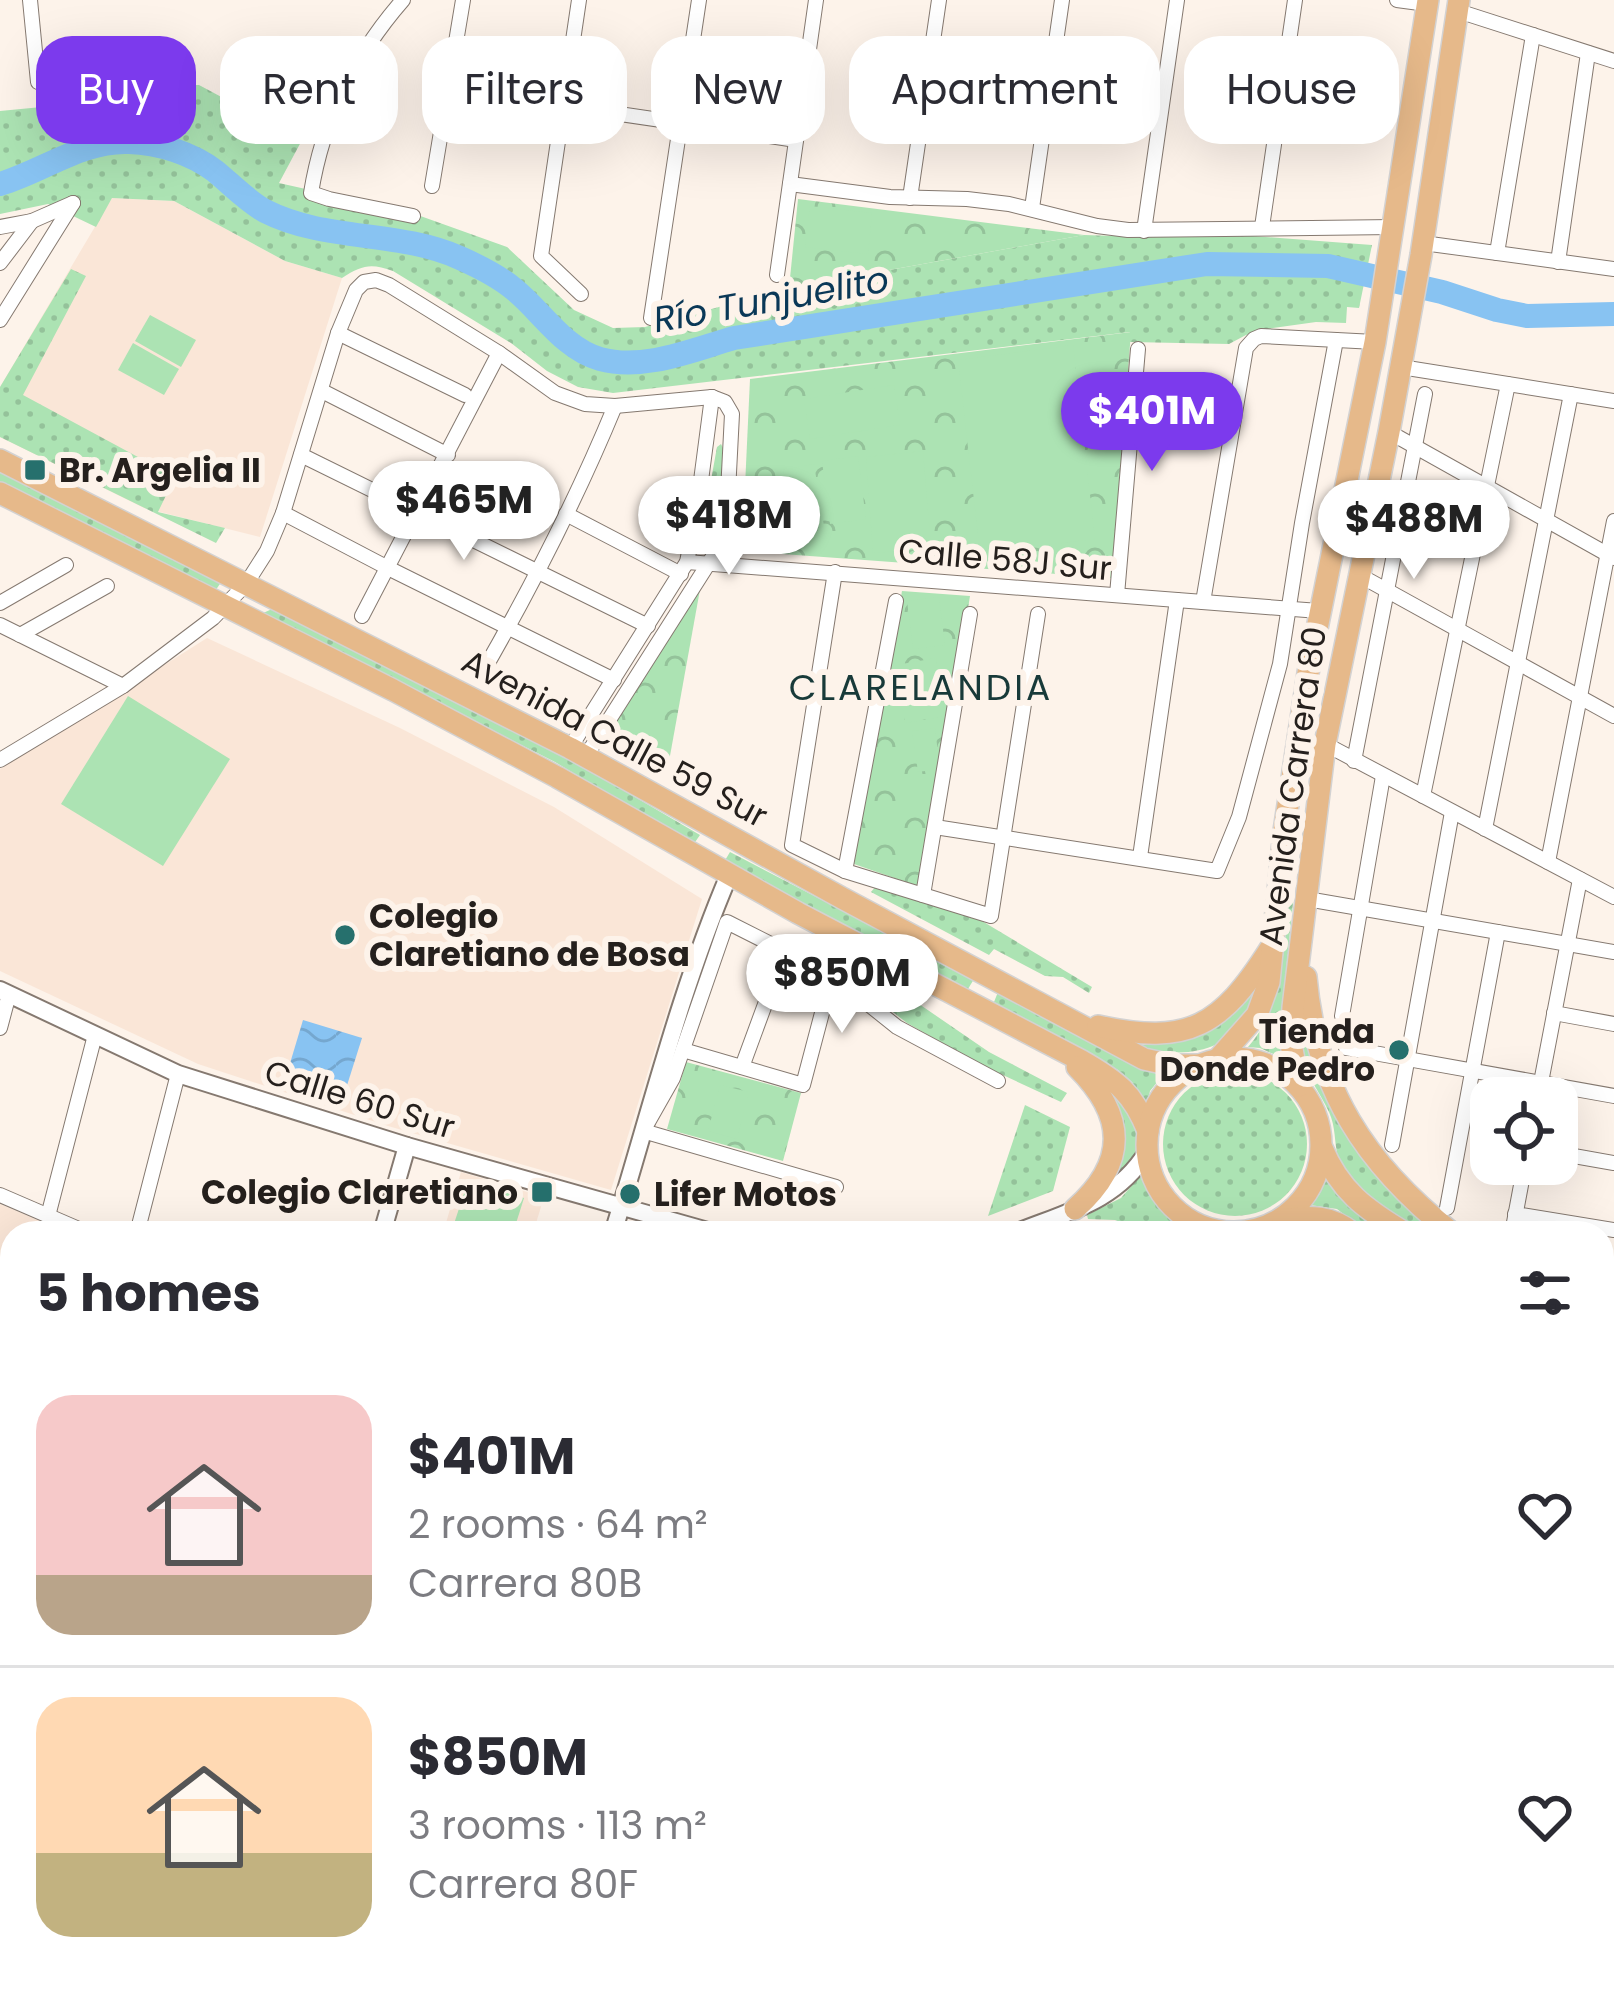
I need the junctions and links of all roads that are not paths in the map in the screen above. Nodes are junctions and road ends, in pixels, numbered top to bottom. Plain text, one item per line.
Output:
1 (30, 0) edge
2 (403, 0) edge
3 (463, 0) edge
4 (578, 0) edge
5 (699, 0) edge
6 (816, 0) edge
7 (939, 0) edge
8 (1062, 0) edge
9 (1177, 0) edge
10 (1294, 0) edge
11 (1397, 0) edge
12 (1427, 2) edge
13 (1459, 5) edge
14 (1533, 35) junction
15 (458, 36) edge
16 (573, 36) edge
17 (693, 36) edge
18 (811, 36) edge
19 (1588, 53) junction
20 (1614, 61) edge
21 (36, 62) edge
22 (440, 144) edge
23 (557, 144) edge
24 (677, 144) edge
25 (795, 144) edge
26 (790, 184) junction
27 (432, 186) dead end
28 (910, 198) junction
29 (1032, 208) junction
30 (413, 216) dead end
31 (32, 221) junction
32 (0, 227) edge
33 (1262, 227) junction
34 (1394, 227) junction
35 (1144, 231) junction
36 (1422, 249) junction
37 (1497, 254) junction
38 (1558, 262) junction
39 (0, 263) edge
40 (1614, 269) edge
41 (777, 275) dead end
42 (581, 294) dead end
43 (1, 315) edge
44 (651, 319) dead end
45 (338, 333) junction
46 (1336, 340) junction
47 (1375, 342) junction
48 (1138, 349) dead end
49 (500, 353) junction
50 (1401, 368) junction
51 (1508, 384) junction
52 (322, 391) junction
53 (465, 394) dead end
54 (1425, 394) dead end
55 (1571, 394) junction
56 (712, 397) junction
57 (1614, 400) edge
58 (615, 406) junction
59 (1389, 432) junction
60 (1415, 447) junction
61 (302, 454) junction
62 (448, 455) junction
63 (0, 460) edge
64 (1487, 487) junction
65 (0, 493) edge
66 (417, 512) junction
67 (284, 513) junction
68 (566, 514) junction
69 (1546, 520) junction
70 (1614, 521) edge
71 (1611, 556) edge
72 (709, 564) junction
73 (66, 566) dead end
74 (388, 568) junction
75 (684, 568) junction
76 (537, 572) junction
77 (835, 572) junction
78 (1359, 575) junction
79 (246, 584) junction
80 (107, 586) dead end
81 (1387, 591) junction
82 (1117, 595) junction
83 (1177, 600) junction
84 (896, 601) dead end
85 (1203, 602) junction
86 (0, 603) edge
87 (226, 607) junction
88 (1290, 609) junction
89 (1319, 611) junction
90 (970, 614) dead end
91 (1038, 614) dead end
92 (362, 616) dead end
93 (0, 626) edge
94 (648, 626) junction
95 (508, 628) junction
96 (1458, 630) junction
97 (20, 635) junction
98 (1518, 663) junction
99 (481, 675) dead end
100 (614, 680) junction
101 (123, 686) junction
102 (1580, 697) junction
103 (1614, 716) edge
104 (1325, 745) junction
105 (578, 752) junction
106 (0, 760) edge
107 (1354, 760) junction
108 (1384, 776) junction
109 (1423, 796) junction
110 (1452, 812) junction
111 (935, 826) junction
112 (1485, 829) junction
113 (1003, 837) junction
114 (1140, 857) junction
115 (1548, 862) junction
116 (845, 871) junction
117 (730, 875) junction
118 (1580, 879) junction
119 (922, 895) junction
120 (1614, 895) edge
121 (1307, 899) junction
122 (1361, 908) junction
123 (1432, 920) junction
124 (1305, 922) junction
125 (1498, 932) junction
126 (1273, 943) junction
127 (1567, 944) junction
128 (784, 950) junction
129 (1614, 952) edge
130 (832, 975) junction
131 (4, 992) edge
132 (1554, 1013) junction
133 (679, 1016) junction
134 (1342, 1016) dead end
135 (1069, 1019) junction
136 (1614, 1024) edge
137 (0, 1028) edge
138 (95, 1035) junction
139 (684, 1047) junction
140 (1346, 1048) dead end
141 (1060, 1050) junction
142 (1407, 1059) junction
143 (1209, 1062) junction
144 (742, 1067) junction
145 (1472, 1071) junction
146 (178, 1074) junction
147 (1493, 1077) edge
148 (1542, 1077) edge
149 (998, 1081) dead end
150 (1299, 1086) junction
151 (1578, 1093) edge
152 (1614, 1096) edge
153 (643, 1131) junction
154 (1147, 1142) junction
155 (1392, 1145) dead end
156 (407, 1146) junction
157 (1322, 1148) junction
158 (1578, 1157) edge
159 (1614, 1163) edge
160 (1521, 1185) edge
161 (836, 1187) dead end
162 (0, 1195) edge
163 (621, 1205) junction
164 (1447, 1208) dead end
165 (1075, 1209) junction
166 (1515, 1214) junction
167 (48, 1216) junction
168 (60, 1221) edge
169 (140, 1221) edge
170 (385, 1221) edge
171 (616, 1221) edge
172 (675, 1221) edge
173 (1046, 1221) edge
174 (1187, 1221) edge
175 (1276, 1221) edge
176 (1295, 1221) edge
177 (1333, 1221) edge
178 (1388, 1221) edge
179 (1437, 1221) edge
180 (1514, 1221) edge
181 (1558, 1221) edge

1 - 21 street
2 - 30 street
3 - 15 street
4 - 16 street
5 - 17 street
6 - 18 street
7 - 28 street
8 - 29 street
9 - 35 street
10 - 33 street
11 - 12 street
12 - 34 main road, Avenida Carrera 80
13 - 14 street
13 - 36 main road, Avenida Carrera 80
14 - 19 street
14 - 37 street
19 - 20 street
19 - 38 street
22 - 27 street
23 - 42 street
24 - 44 street
25 - 26 street
26 - 28 street
26 - 41 street
28 - 29 street
29 - 35 street
31 - 32 street
31 - 39 street
31 - 43 street
33 - 34 street
33 - 35 street
34 - 47 main road, Avenida Carrera 80
36 - 37 street
36 - 50 main road, Avenida Carrera 80
37 - 38 street
38 - 40 street
45 - 49 street
45 - 52 street
45 - 53 street
46 - 47 street
46 - 85 street
46 - 88 street
47 - 89 main road, Avenida Carrera 80
48 - 82 street
49 - 58 street
49 - 62 street
50 - 51 street
50 - 59 main road, Avenida Carrera 80
51 - 55 street
51 - 64 street
52 - 61 street
52 - 62 street
54 - 60 street
55 - 57 street
55 - 69 street
56 - 58 street
56 - 72 street
56 - 75 street
58 - 68 street
59 - 60 street
59 - 78 main road, Avenida Carrera 80
60 - 64 street
60 - 81 street
61 - 66 street
61 - 67 street
62 - 66 street
63 - 79 main road, Avenida Calle 59 Sur
64 - 69 street
64 - 96 street
65 - 87 main road, Avenida Calle 59 Sur
66 - 74 street
66 - 76 street
67 - 74 street
67 - 79 street
68 - 75 street, Calle 58J Sur
68 - 76 street
69 - 71 street
69 - 98 street
70 - 71 street
71 - 102 street
72 - 75 street, Calle 58J Sur
72 - 77 street, Calle 58J Sur
72 - 105 street
73 - 86 street
74 - 92 street
74 - 95 street
75 - 94 street
76 - 94 street
76 - 95 street
77 - 82 street, Calle 58J Sur
77 - 116 street
78 - 81 street
78 - 104 main road, Avenida Carrera 80
79 - 87 street
79 - 105 main road, Avenida Calle 59 Sur
80 - 97 street
81 - 96 street
81 - 107 street
82 - 83 street, Calle 58J Sur
83 - 85 street, Calle 58J Sur
83 - 114 street
84 - 116 street
85 - 88 street, Calle 58J Sur
87 - 101 street
87 - 117 main road, Avenida Calle 59 Sur
88 - 89 street, Calle 58J Sur
88 - 114 street
89 - 126 main road, Avenida Carrera 80
90 - 111 street
91 - 113 street
93 - 97 street
94 - 100 street
95 - 99 street
95 - 100 street
96 - 98 street
96 - 109 street
97 - 101 street
98 - 102 street
98 - 112 street
100 - 105 street
101 - 106 street
102 - 103 street
102 - 115 street
104 - 107 street
104 - 121 main road, Avenida Carrera 80
105 - 135 main road, Avenida Calle 59 Sur
107 - 108 street
108 - 109 street
108 - 122 street
109 - 110 street
110 - 112 street
110 - 123 street
111 - 113 street
111 - 119 street
112 - 115 street
113 - 114 street
113 - 119 street
115 - 118 street
116 - 119 street
117 - 133 street
117 - 141 main road, Avenida Calle 59 Sur
118 - 120 street
118 - 127 street
121 - 122 street
121 - 124 main road, Avenida Carrera 80
122 - 123 street
122 - 134 street
123 - 125 street
123 - 142 street
124 - 150 main road, Avenida Carrera 80
124 - 179 main road
125 - 127 street
125 - 145 street
126 - 135 main road
126 - 143 main road, Avenida Carrera 80
127 - 129 street
127 - 132 street
128 - 130 street
128 - 139 street
128 - 144 street
130 - 144 street
130 - 149 street
131 - 137 street
131 - 138 street, Calle 60 Sur
132 - 136 street
132 - 148 street
133 - 139 street
133 - 153 street
135 - 143 main road, Avenida Calle 59 Sur
138 - 146 street, Calle 60 Sur
138 - 167 street
139 - 144 street
139 - 153 street
140 - 142 street
141 - 154 main road, Avenida Calle 59 Sur
141 - 165 main road
142 - 145 street
142 - 155 street
143 - 150 main road
143 - 154 main road
145 - 147 street
145 - 164 street
146 - 156 street, Calle 60 Sur
146 - 169 street
150 - 157 main road
151 - 152 street
153 - 161 street
153 - 163 street
154 - 165 street
154 - 174 main road
156 - 163 street, Calle 60 Sur
156 - 170 street
157 - 175 main road
157 - 178 main road
158 - 159 street
160 - 166 street
162 - 167 street
163 - 171 street
163 - 172 street, Calle 60 Sur
165 - 173 street
166 - 180 street
166 - 181 street
167 - 168 street
176 - 177 main road

